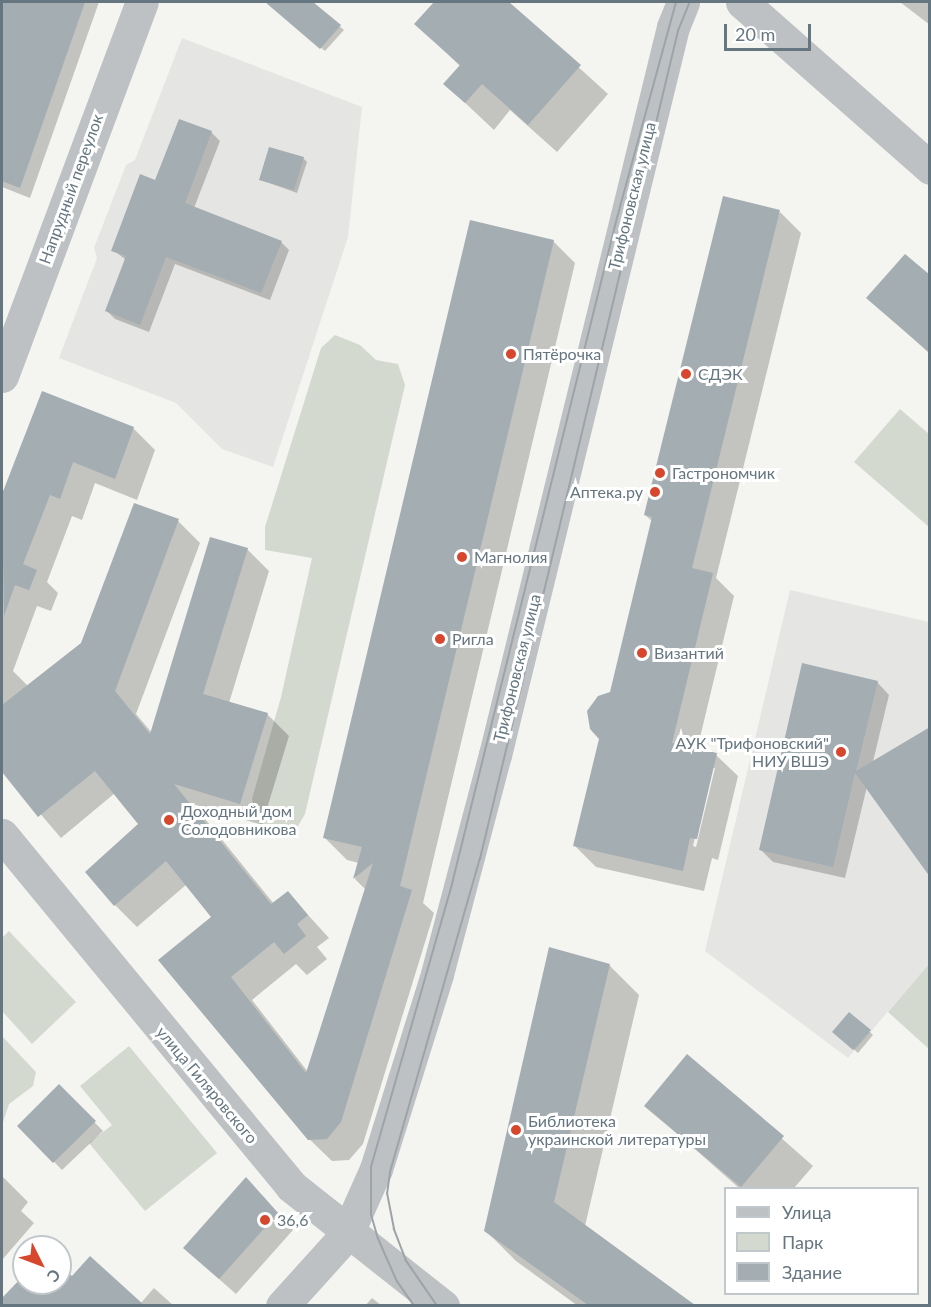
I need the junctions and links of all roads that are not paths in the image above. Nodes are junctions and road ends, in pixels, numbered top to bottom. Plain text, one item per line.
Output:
1 (142, 2) edge
2 (683, 2) edge
3 (742, 2) edge
4 (930, 168) edge
5 (2, 376) edge
6 (2, 835) edge
7 (346, 1234) junction
8 (282, 1305) edge
9 (443, 1305) edge

1 - 5 street, Напрудный переулок
2 - 7 street, Трифоновская улица
3 - 4 street
6 - 7 street, улица Гиляровского
7 - 8 street, Трифоновская улица
7 - 9 street, улица Гиляровского

